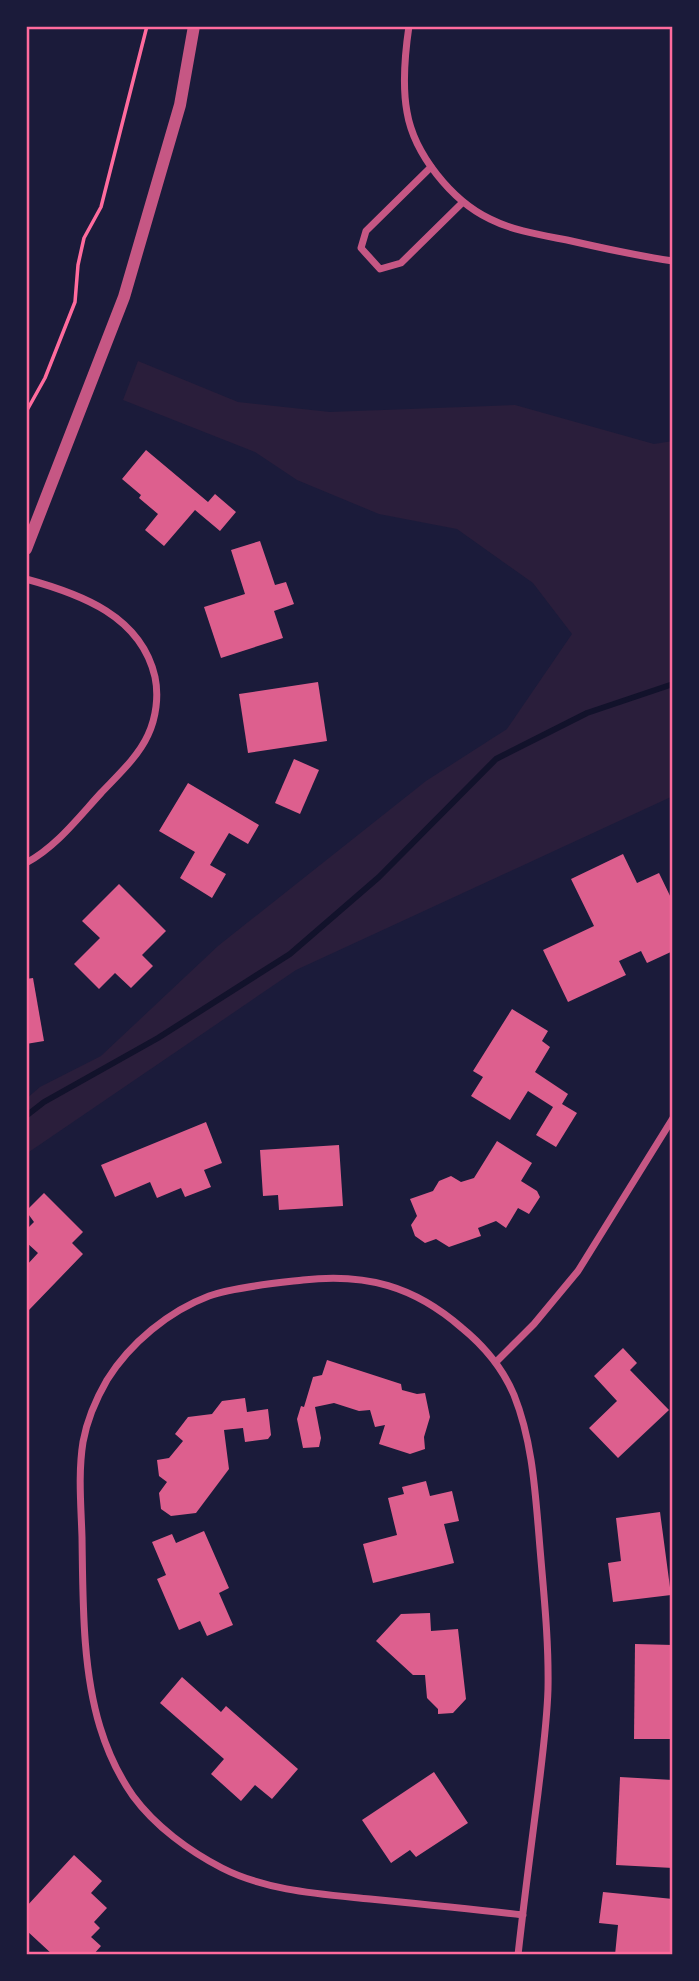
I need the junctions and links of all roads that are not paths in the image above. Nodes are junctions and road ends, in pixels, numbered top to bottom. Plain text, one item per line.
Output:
1 (194, 26) edge
2 (409, 26) edge
3 (431, 167) junction
4 (463, 203) junction
5 (673, 261) edge
6 (26, 549) edge
7 (26, 579) edge
8 (26, 863) edge
9 (673, 1118) edge
10 (496, 1362) junction
11 (523, 1915) junction
12 (518, 1955) edge

1 - 6 street
2 - 3 street
3 - 4 street
3 - 4 street
4 - 5 street
7 - 8 street
9 - 10 street
10 - 11 street
10 - 11 street
11 - 12 street

